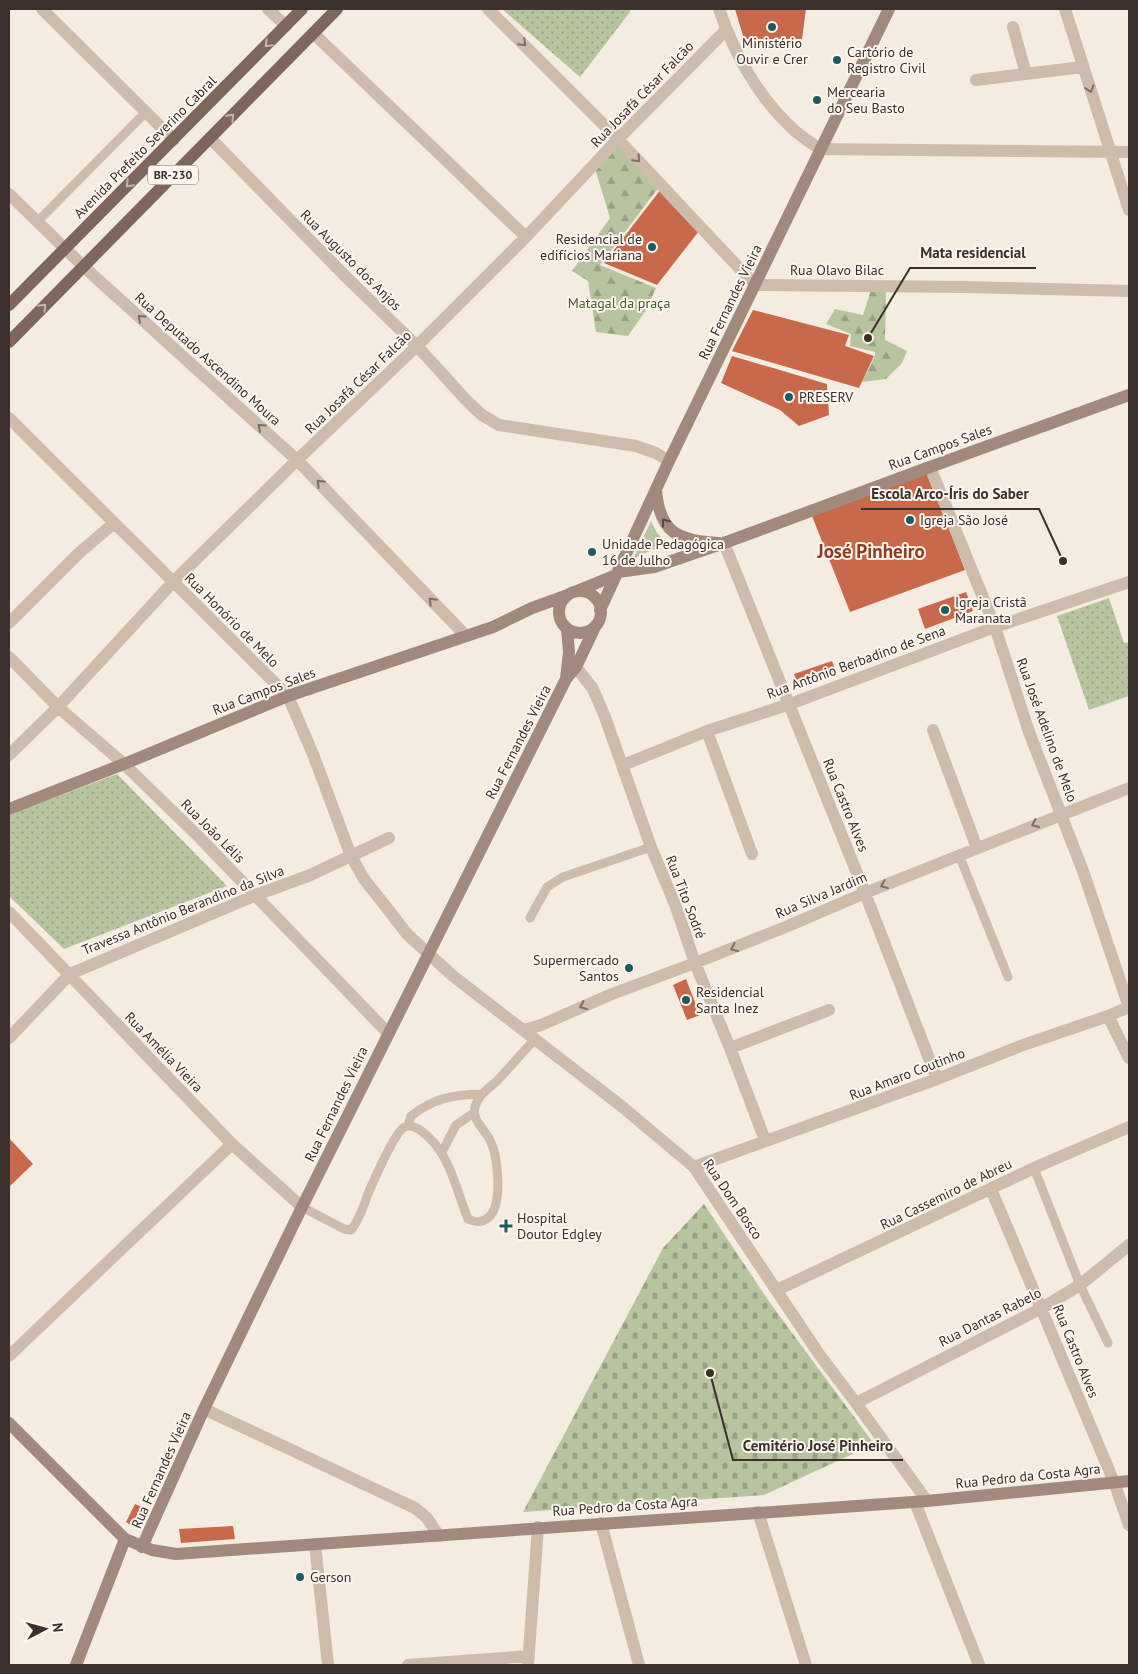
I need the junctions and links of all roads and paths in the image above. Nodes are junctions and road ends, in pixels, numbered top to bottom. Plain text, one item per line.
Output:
1 (42, 9) edge
2 (268, 9) edge
3 (302, 9) edge
4 (337, 9) edge
5 (488, 9) edge
6 (719, 9) edge
7 (889, 9) edge
8 (1065, 9) edge
9 (286, 26) junction
10 (1013, 27) dead end
11 (726, 30) junction
12 (313, 33) junction
13 (1083, 67) junction
14 (1026, 74) junction
15 (976, 80) dead end
16 (146, 112) junction
17 (210, 138) junction
18 (618, 139) junction
19 (174, 140) junction
20 (820, 150) junction
21 (1110, 152) junction
22 (1129, 152) edge
23 (9, 194) edge
24 (1129, 210) edge
25 (37, 222) junction
26 (526, 238) junction
27 (64, 249) junction
28 (83, 266) junction
29 (755, 285) junction
30 (1129, 291) edge
31 (9, 305) edge
32 (9, 342) edge
33 (417, 346) junction
34 (1129, 396) edge
35 (9, 418) edge
36 (297, 460) junction
37 (669, 461) junction
38 (930, 467) junction
39 (656, 490) junction
40 (113, 524) junction
41 (724, 543) junction
42 (617, 573) junction
43 (173, 582) junction
44 (1129, 582) edge
45 (572, 593) junction
46 (532, 608) junction
47 (600, 610) junction
48 (559, 614) junction
49 (9, 623) edge
50 (595, 627) junction
51 (995, 627) junction
52 (567, 629) junction
53 (466, 636) junction
54 (9, 657) edge
55 (576, 667) junction
56 (566, 680) junction
57 (288, 696) junction
58 (790, 704) junction
59 (58, 707) junction
60 (932, 730) dead end
61 (707, 731) junction
62 (9, 755) edge
63 (124, 764) junction
64 (623, 765) junction
65 (1129, 788) edge
66 (9, 809) edge
67 (1062, 813) junction
68 (389, 838) dead end
69 (651, 847) junction
70 (977, 848) junction
71 (752, 854) dead end
72 (959, 855) junction
73 (351, 856) junction
74 (865, 893) junction
75 (256, 895) junction
76 (9, 912) edge
77 (530, 918) dead end
78 (429, 954) junction
79 (695, 963) junction
80 (70, 974) junction
81 (1008, 977) dead end
82 (1129, 1007) edge
83 (830, 1010) dead end
84 (1108, 1016) junction
85 (524, 1030) junction
86 (388, 1033) junction
87 (9, 1038) edge
88 (535, 1039) junction
89 (730, 1048) junction
90 (1129, 1058) edge
91 (937, 1079) junction
92 (481, 1094) junction
93 (474, 1113) junction
94 (408, 1126) junction
95 (1129, 1127) edge
96 (764, 1140) junction
97 (232, 1144) junction
98 (442, 1152) junction
99 (694, 1167) junction
100 (1034, 1168) junction
101 (991, 1189) junction
102 (302, 1207) junction
103 (1129, 1245) edge
104 (1080, 1285) junction
105 (777, 1290) junction
106 (1042, 1308) junction
107 (1108, 1343) dead end
108 (9, 1356) edge
109 (856, 1403) junction
110 (204, 1409) junction
111 (9, 1424) edge
112 (1129, 1481) edge
113 (1114, 1482) junction
114 (921, 1501) junction
115 (758, 1512) junction
116 (601, 1523) junction
117 (1129, 1525) edge
118 (538, 1527) junction
119 (439, 1536) junction
120 (125, 1539) junction
121 (315, 1544) junction
122 (142, 1547) junction
123 (528, 1661) edge
124 (76, 1665) edge
125 (328, 1665) edge
126 (408, 1665) edge
127 (639, 1665) edge
128 (806, 1665) edge
129 (979, 1665) edge

1 - 16 street
2 - 9 street
3 - 9 main road, Avenida Prefeito Severino Cabral / BR-230
4 - 12 main road, BR-230
5 -> 18 street
6 - 11 street
7 - 20 street, Rua Fernandes Vieira
8 - 13 street
9 -> 19 main road, Avenida Prefeito Severino Cabral / BR-230
10 - 14 street
11 - 18 street, Rua Josafá César Falcão
11 - 20 street
17 -> 12 main road, BR-230
12 - 26 street
13 - 14 street
13 -> 21 street
14 - 15 street
16 - 19 street
16 - 25 lane
17 - 28 main road, BR-230
17 - 33 street, Rua Augusto dos Anjos
18 - 26 street, Rua Josafá César Falcão
18 -> 29 street
19 -> 27 main road, Avenida Prefeito Severino Cabral / BR-230
20 - 21 street
20 - 29 street, Rua Fernandes Vieira
21 - 22 street
21 - 24 street
23 - 25 street, Rua Deputado Ascendino Moura
25 - 27 street, Rua Deputado Ascendino Moura
26 - 33 street, Rua Josafá César Falcão
27 - 28 street, Rua Deputado Ascendino Moura
27 - 31 main road, Avenida Prefeito Severino Cabral / BR-230
32 -> 28 main road, BR-230
36 -> 28 street, Rua Deputado Ascendino Moura
29 - 30 street, Rua Olavo Bilac
29 - 37 street, Rua Fernandes Vieira
33 - 36 street, Rua Josafá César Falcão
33 - 37 street, Rua Augusto dos Anjos
34 - 38 street, Rua Campos Sales
35 - 40 street, Rua Honório de Melo
36 - 43 street, Rua Josafá César Falcão
53 -> 36 street, Rua Deputado Ascendino Moura
37 - 39 street, Rua Fernandes Vieira
38 - 41 street, Rua Campos Sales
38 - 51 street, Rua José Adelino de Melo
41 -> 39 street
39 - 42 street, Rua Fernandes Vieira
40 - 43 street, Rua Honório de Melo
40 - 49 street
41 - 42 street, Rua Campos Sales
41 - 58 street, Rua Castro Alves
42 - 45 street, Rua Campos Sales
42 - 47 street, Rua Fernandes Vieira
43 - 57 street, Rua Honório de Melo
43 - 59 street, Rua Josafá César Falcão
44 - 51 street, Rua Antônio Berbadino de Sena
45 - 46 street, Rua Campos Sales
45 - 47 street
45 - 48 street
46 - 48 street
46 - 53 street, Rua Campos Sales
47 - 50 street
48 - 52 street
50 - 52 street
50 - 55 street, Rua Fernandes Vieira
51 - 58 street, Rua Antônio Berbadino de Sena
51 - 67 street, Rua José Adelino de Melo
52 - 56 street, Rua Fernandes Vieira
53 - 57 street, Rua Campos Sales
54 - 59 street, Rua João Lélis
55 - 56 street, Rua Fernandes Vieira
55 - 64 street, Rua Tito Sodré
56 - 78 street, Rua Fernandes Vieira
57 - 63 street, Rua Campos Sales
57 - 73 street, Rua Honório de Melo
58 - 61 street, Rua Antônio Berbadino de Sena
58 - 74 street, Rua Castro Alves
59 - 62 street, Rua Josafá César Falcão
59 - 63 street, Rua João Lélis
60 - 70 street
61 - 64 street, Rua Antônio Berbadino de Sena
61 - 71 street
63 - 66 street, Rua Campos Sales
63 - 75 street, Rua João Lélis
64 - 69 street, Rua Tito Sodré
65 - 67 street, Rua Silva Jardim
67 -> 70 street, Rua Silva Jardim
67 - 82 street, Rua José Adelino de Melo
68 - 73 street, Travessa Antônio Berandino da Silva
69 - 77 lane
69 - 79 street, Rua Tito Sodré
70 - 72 street, Rua Silva Jardim
72 -> 74 street, Rua Silva Jardim
72 - 81 lane
73 - 75 street, Travessa Antônio Berandino da Silva
73 - 78 street, Rua Honório de Melo
74 -> 79 street, Rua Silva Jardim
74 - 91 street, Rua Castro Alves
75 - 80 street, Travessa Antônio Berandino da Silva
75 - 86 street, Rua João Lélis
76 - 80 street, Rua Amélia Vieira
78 - 85 street, Rua Dom Bosco
78 - 86 street, Rua Fernandes Vieira
79 -> 85 street, Rua Silva Jardim
79 - 89 street, Rua Tito Sodré
80 - 87 street, Travessa Antônio Berandino da Silva
80 - 97 street, Rua Amélia Vieira
82 - 84 street, Rua Amaro Coutinho
83 - 89 street
84 - 90 street
84 - 91 street, Rua Amaro Coutinho
85 - 88 street, Rua Dom Bosco
86 - 102 street, Rua Fernandes Vieira
88 - 92 lane
88 - 99 street, Rua Dom Bosco
89 - 96 street, Rua Tito Sodré
91 - 96 street, Rua Amaro Coutinho
92 - 93 lane
92 - 94 lane
93 - 98 lane
93 - 98 lane
94 - 98 lane
94 - 102 lane
95 - 100 street, Rua Cassemiro de Abreu
96 - 99 street, Rua Amaro Coutinho
97 - 102 street, Rua Amélia Vieira
97 - 108 street
99 - 105 street, Rua Dom Bosco
100 - 101 street, Rua Cassemiro de Abreu
100 - 104 lane
101 - 105 street, Rua Cassemiro de Abreu
101 - 106 street, Rua Castro Alves
102 - 110 street, Rua Fernandes Vieira
103 - 104 street, Rua Dantas Rabelo
104 - 106 street, Rua Dantas Rabelo
104 - 107 lane
105 - 109 street, Rua Dom Bosco
106 - 109 street, Rua Dantas Rabelo
106 - 113 street, Rua Castro Alves
109 - 114 street, Rua Dom Bosco
110 - 119 street
110 - 122 street, Rua Fernandes Vieira
111 - 120 street, Rua Pedro da Costa Agra
112 - 113 street, Rua Pedro da Costa Agra
113 - 114 street, Rua Pedro da Costa Agra
113 - 117 street, Rua Castro Alves
114 - 115 street, Rua Pedro da Costa Agra
114 - 129 street
115 - 116 street, Rua Pedro da Costa Agra
115 - 128 street
116 - 118 street, Rua Pedro da Costa Agra
116 - 127 street
118 - 119 street, Rua Pedro da Costa Agra
118 - 123 street
119 - 121 street, Rua Pedro da Costa Agra
120 - 122 street, Rua Pedro da Costa Agra
120 - 124 street, Rua Fernandes Vieira
121 - 122 street, Rua Pedro da Costa Agra
121 - 125 street
123 - 126 street

